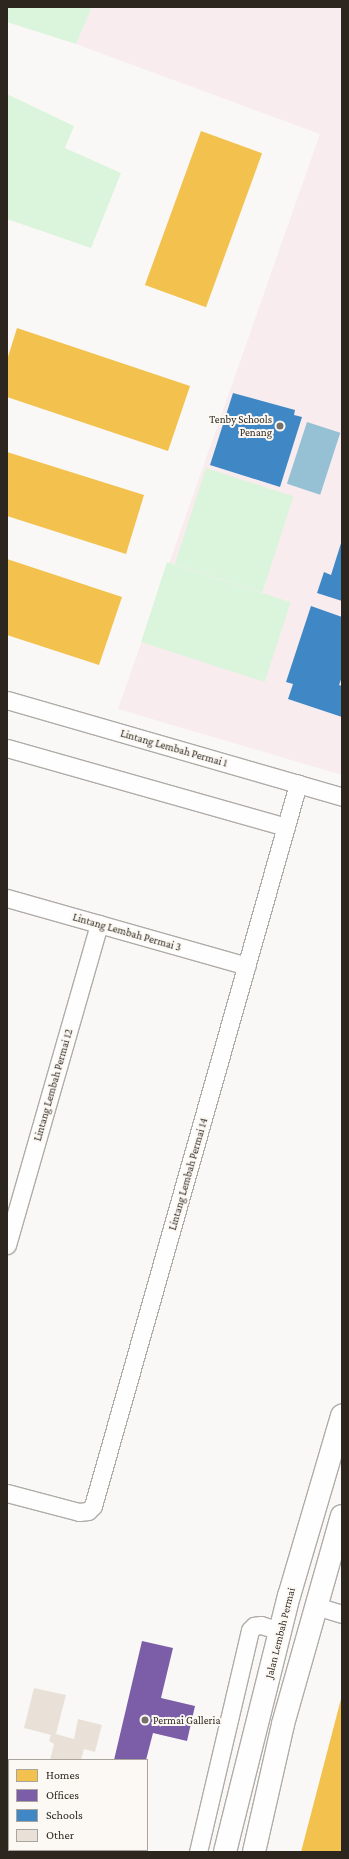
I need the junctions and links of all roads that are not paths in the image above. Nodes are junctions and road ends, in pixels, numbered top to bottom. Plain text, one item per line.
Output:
1 (7, 700) edge
2 (7, 748) edge
3 (298, 784) junction
4 (342, 797) edge
5 (286, 827) junction
6 (7, 898) edge
7 (99, 924) junction
8 (247, 966) junction
9 (7, 1245) edge
10 (342, 1416) edge
11 (7, 1493) edge
12 (342, 1516) edge
13 (316, 1606) junction
14 (342, 1614) edge
15 (280, 1631) junction
16 (283, 1724) junction
17 (198, 1852) edge
18 (225, 1852) edge
19 (243, 1852) edge
20 (254, 1852) edge

1 - 3 street, Lintang Lembah Permai 1
2 - 5 street
3 - 4 street, Lintang Lembah Permai 1
3 - 5 street, Lintang Lembah Permai 14
5 - 8 street, Lintang Lembah Permai 14
6 - 7 street, Lintang Lembah Permai 3
7 - 8 street, Lintang Lembah Permai 3
7 - 9 street, Lintang Lembah Permai 12
8 - 11 street, Lintang Lembah Permai 14
10 - 15 main road, Jalan Lembah Permai
12 - 13 main road
13 - 14 street
13 - 16 main road
15 - 17 street
15 - 18 main road, Jalan Lembah Permai
16 - 19 main road
16 - 20 main road

